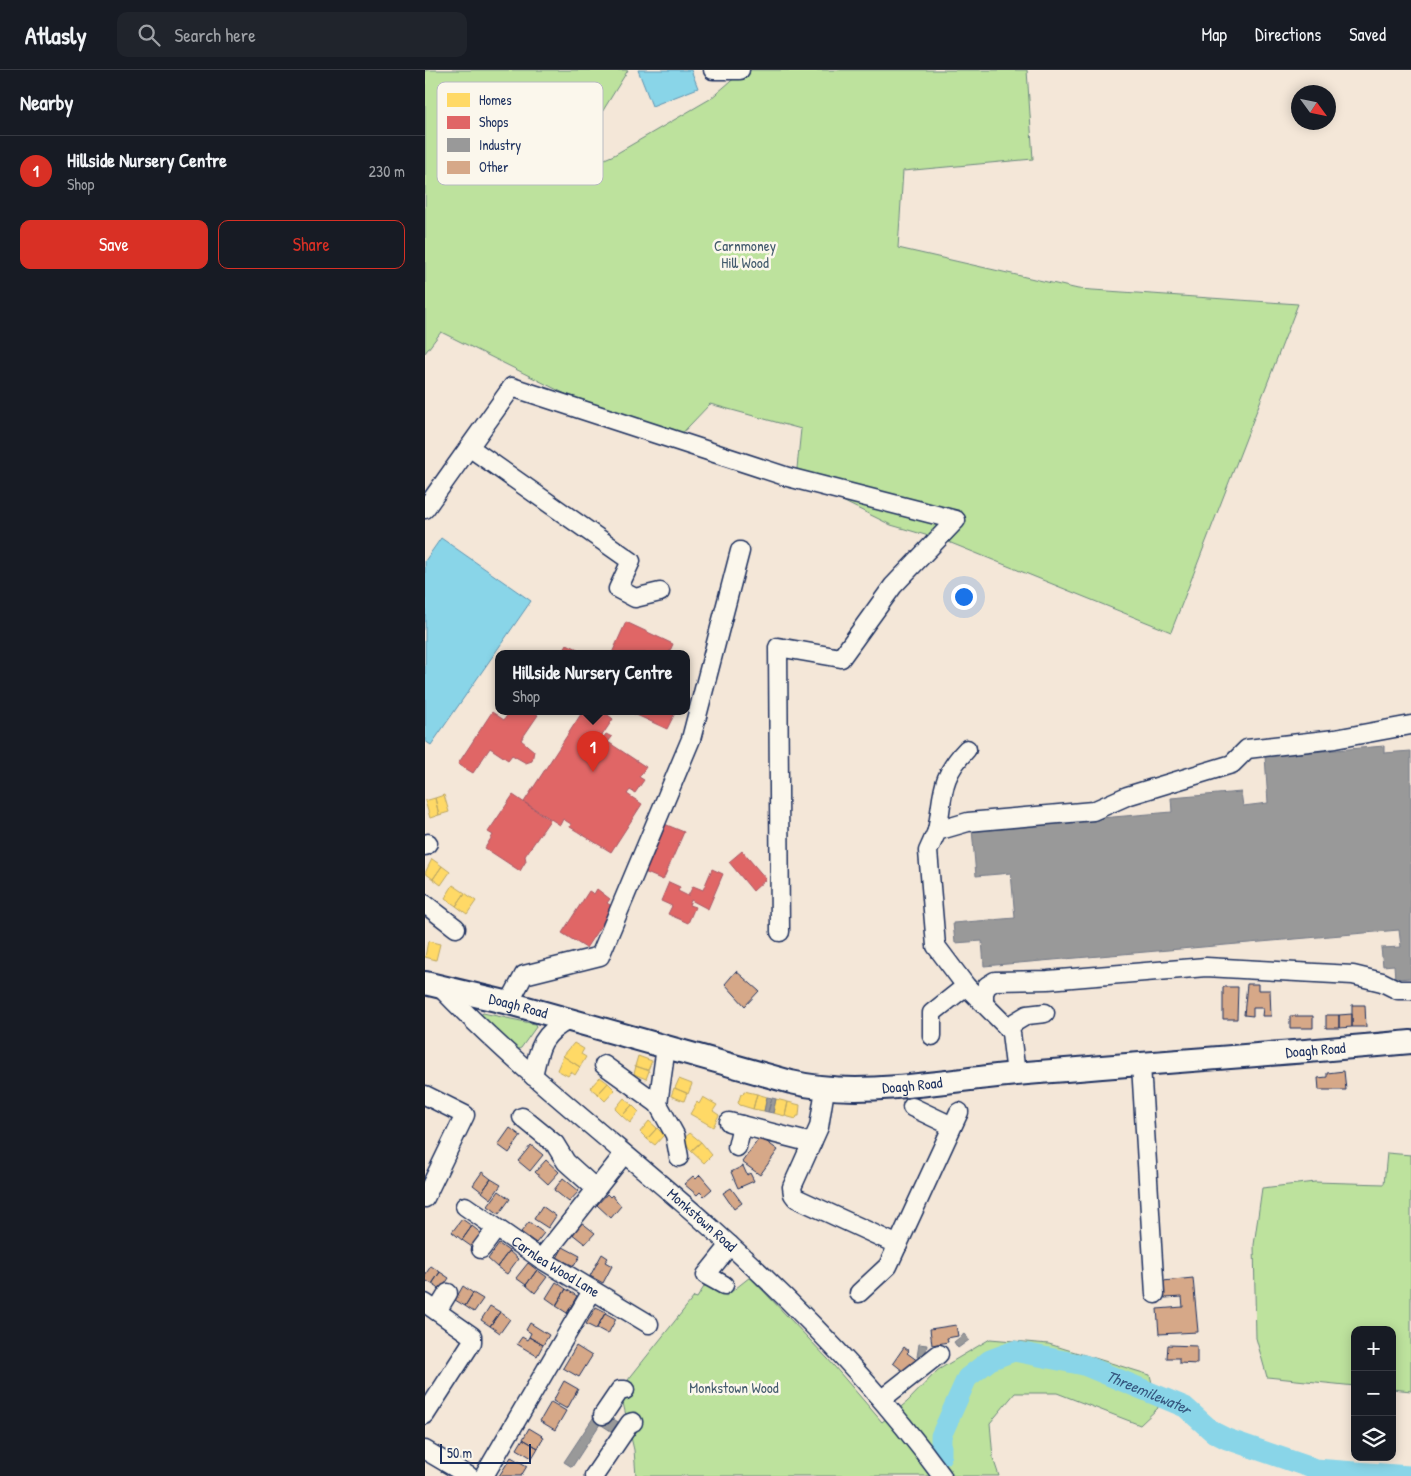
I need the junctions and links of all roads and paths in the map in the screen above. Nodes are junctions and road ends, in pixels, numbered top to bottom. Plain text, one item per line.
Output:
1 (713, 70) edge
2 (740, 70) edge
3 (469, 447) junction
4 (425, 509) edge
5 (740, 552) dead end
6 (660, 592) dead end
7 (1411, 724) edge
8 (967, 748) dead end
9 (937, 831) junction
10 (425, 904) edge
11 (456, 928) dead end
12 (780, 932) dead end
13 (432, 985) edge
14 (966, 986) junction
15 (1411, 990) edge
16 (509, 1003) junction
17 (984, 1003) junction
18 (1045, 1013) dead end
19 (569, 1020) junction
20 (1007, 1027) junction
21 (932, 1036) dead end
22 (1411, 1042) edge
23 (666, 1047) junction
24 (1141, 1064) junction
25 (604, 1066) dead end
26 (1016, 1074) junction
27 (533, 1076) junction
28 (825, 1089) junction
29 (425, 1095) edge
30 (658, 1104) junction
31 (912, 1107) dead end
32 (527, 1127) dead end
33 (812, 1143) junction
34 (737, 1147) dead end
35 (624, 1154) junction
36 (679, 1157) dead end
37 (596, 1189) junction
38 (425, 1198) edge
39 (465, 1206) dead end
40 (496, 1229) junction
41 (898, 1245) junction
42 (730, 1246) junction
43 (481, 1249) dead end
44 (541, 1259) junction
45 (724, 1285) dead end
46 (592, 1290) junction
47 (449, 1293) dead end
48 (859, 1293) dead end
49 (1155, 1294) dead end
50 (431, 1307) edge
51 (649, 1324) dead end
52 (939, 1354) dead end
53 (625, 1390) dead end
54 (882, 1399) junction
55 (425, 1415) edge
56 (603, 1415) dead end
57 (633, 1422) dead end
58 (425, 1450) edge
59 (469, 1476) edge
60 (484, 1476) edge
61 (594, 1476) edge
62 (942, 1476) edge

1 - 2 street
3 - 4 street
3 - 6 street
3 - 12 street
5 - 16 street
7 - 9 street
8 - 9 street
9 - 14 street
10 - 11 street
13 - 16 main road, Doagh Road
13 - 27 street, Monkstown Road
14 - 17 street
14 - 21 street
15 - 17 street
16 - 19 main road, Doagh Road
17 - 20 street
18 - 20 street
19 - 23 main road, Doagh Road
19 - 27 street
20 - 26 street
22 - 24 main road, Doagh Road
23 - 28 main road, Doagh Road
23 - 30 street
24 - 26 main road, Doagh Road
24 - 49 street
25 - 30 street
26 - 28 main road, Doagh Road
27 - 35 street, Monkstown Road
28 - 33 street
29 - 38 street
30 - 36 street
31 - 41 street
32 - 37 street
33 - 34 street
33 - 41 street
35 - 37 street
35 - 42 street, Monkstown Road
37 - 44 street
39 - 40 street, Carnlea Wood Lane
40 - 43 street
40 - 44 street, Carnlea Wood Lane
41 - 48 street
42 - 45 street
42 - 54 street, Monkstown Road
44 - 46 street, Carnlea Wood Lane
46 - 51 street, Carnlea Wood Lane
46 - 60 street
47 - 50 street
50 - 55 street
52 - 54 street
53 - 56 street
54 - 62 street, Monkstown Road
57 - 61 street
58 - 59 street

